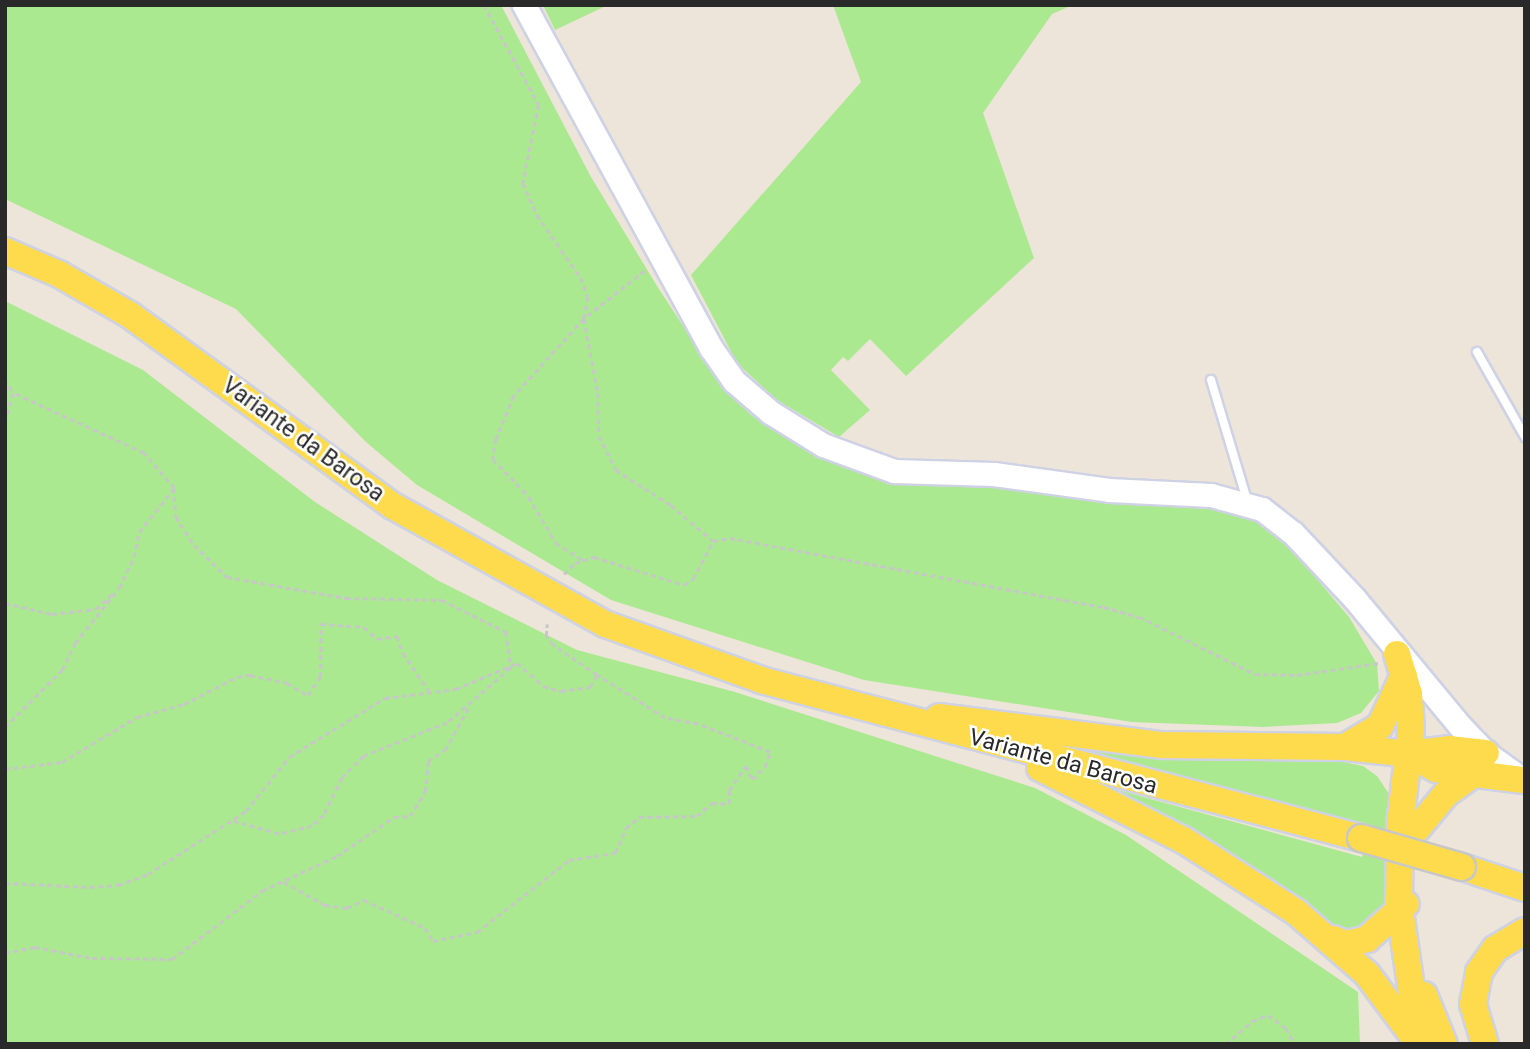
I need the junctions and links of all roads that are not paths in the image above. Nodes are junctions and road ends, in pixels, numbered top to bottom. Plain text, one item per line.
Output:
1 (524, 5) edge
2 (5, 251) edge
3 (5, 269) edge
4 (1477, 352) dead end
5 (1211, 380) dead end
6 (1525, 437) edge
7 (1248, 502) junction
8 (605, 624) junction
9 (1401, 664) junction
10 (874, 712) junction
11 (961, 735) junction
12 (1345, 747) junction
13 (1409, 754) junction
14 (1480, 764) junction
15 (1524, 781) edge
16 (1417, 829) junction
17 (1416, 884) junction
18 (1525, 888) edge
19 (1400, 911) junction
20 (1525, 931) edge
21 (1333, 939) junction
22 (1420, 1044) edge
23 (1444, 1044) edge
24 (1485, 1044) edge

1 - 7 main road
2 - 8 main road, Variante da Barosa
3 - 8 main road, Variante da Barosa
4 - 6 lane
5 - 7 lane
7 - 9 main road
8 - 10 main road, Variante da Barosa
9 - 12 main road
9 - 13 main road
9 - 14 main road
10 - 11 main road, Variante da Barosa
10 - 12 main road
11 - 18 main road, Variante da Barosa, bridge
11 - 21 main road
12 - 13 main road
13 - 14 main road
13 - 16 main road
13 - 19 main road
14 - 15 main road
14 - 16 main road
16 - 17 main road
17 - 19 main road
17 - 23 main road
19 - 21 main road
19 - 22 main road
20 - 24 main road
21 - 22 main road

